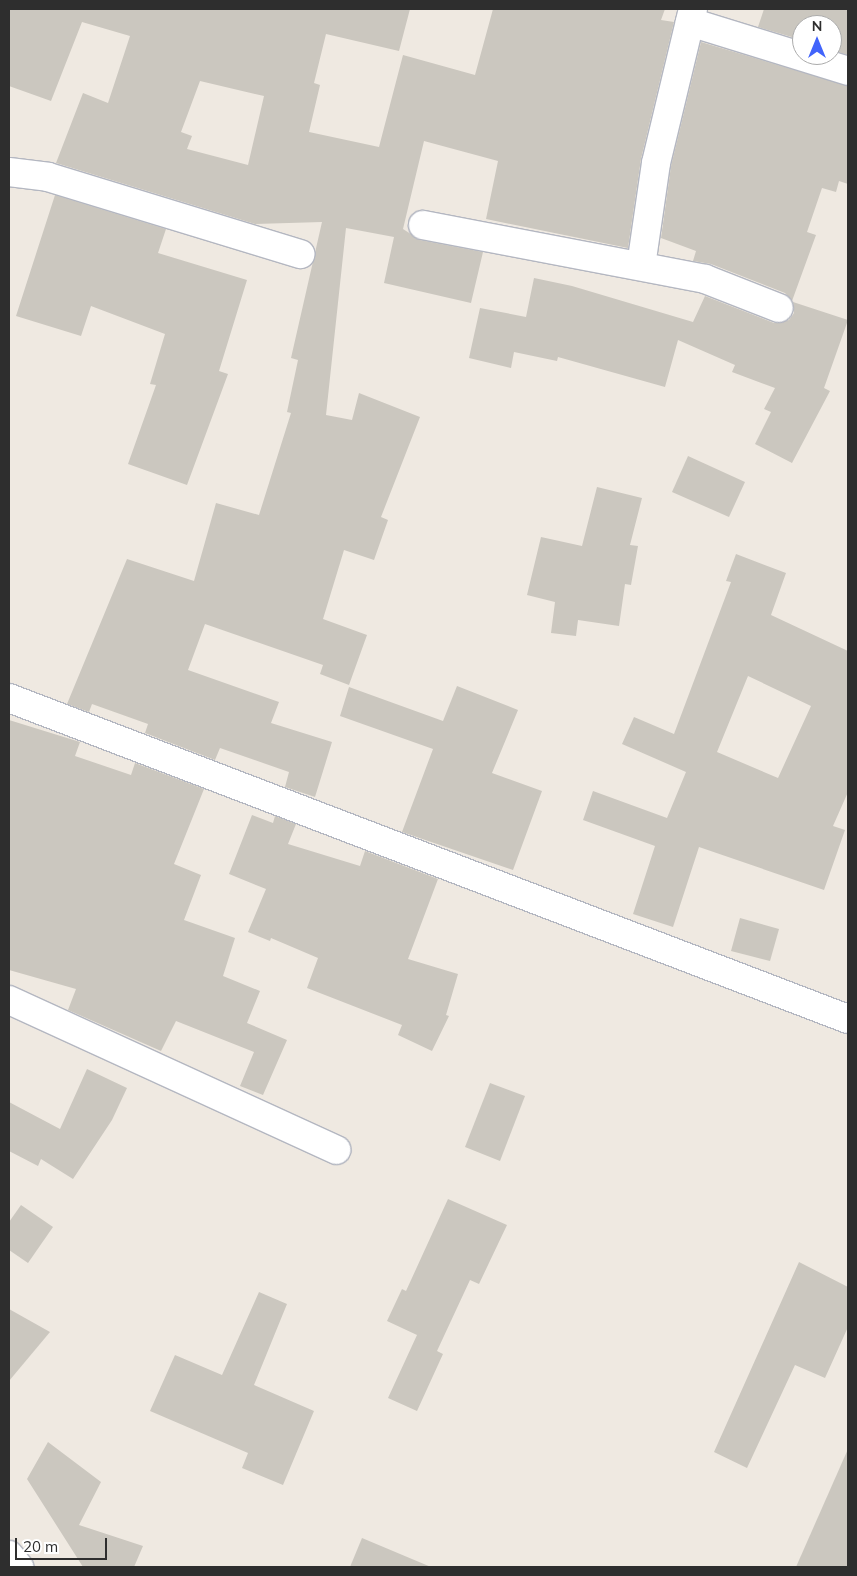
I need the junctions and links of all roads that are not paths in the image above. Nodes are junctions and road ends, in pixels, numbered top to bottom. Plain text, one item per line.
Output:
1 (691, 15) edge
2 (848, 71) edge
3 (9, 172) edge
4 (423, 225) dead end
5 (300, 254) dead end
6 (641, 266) junction
7 (779, 308) dead end
8 (9, 698) edge
9 (9, 1000) edge
10 (848, 1019) edge
11 (336, 1150) dead end
12 (9, 1555) edge
13 (19, 1567) edge

1 - 2 street
1 - 6 street
3 - 5 street
4 - 6 street
6 - 7 street
8 - 10 street
9 - 11 street
12 - 13 street

